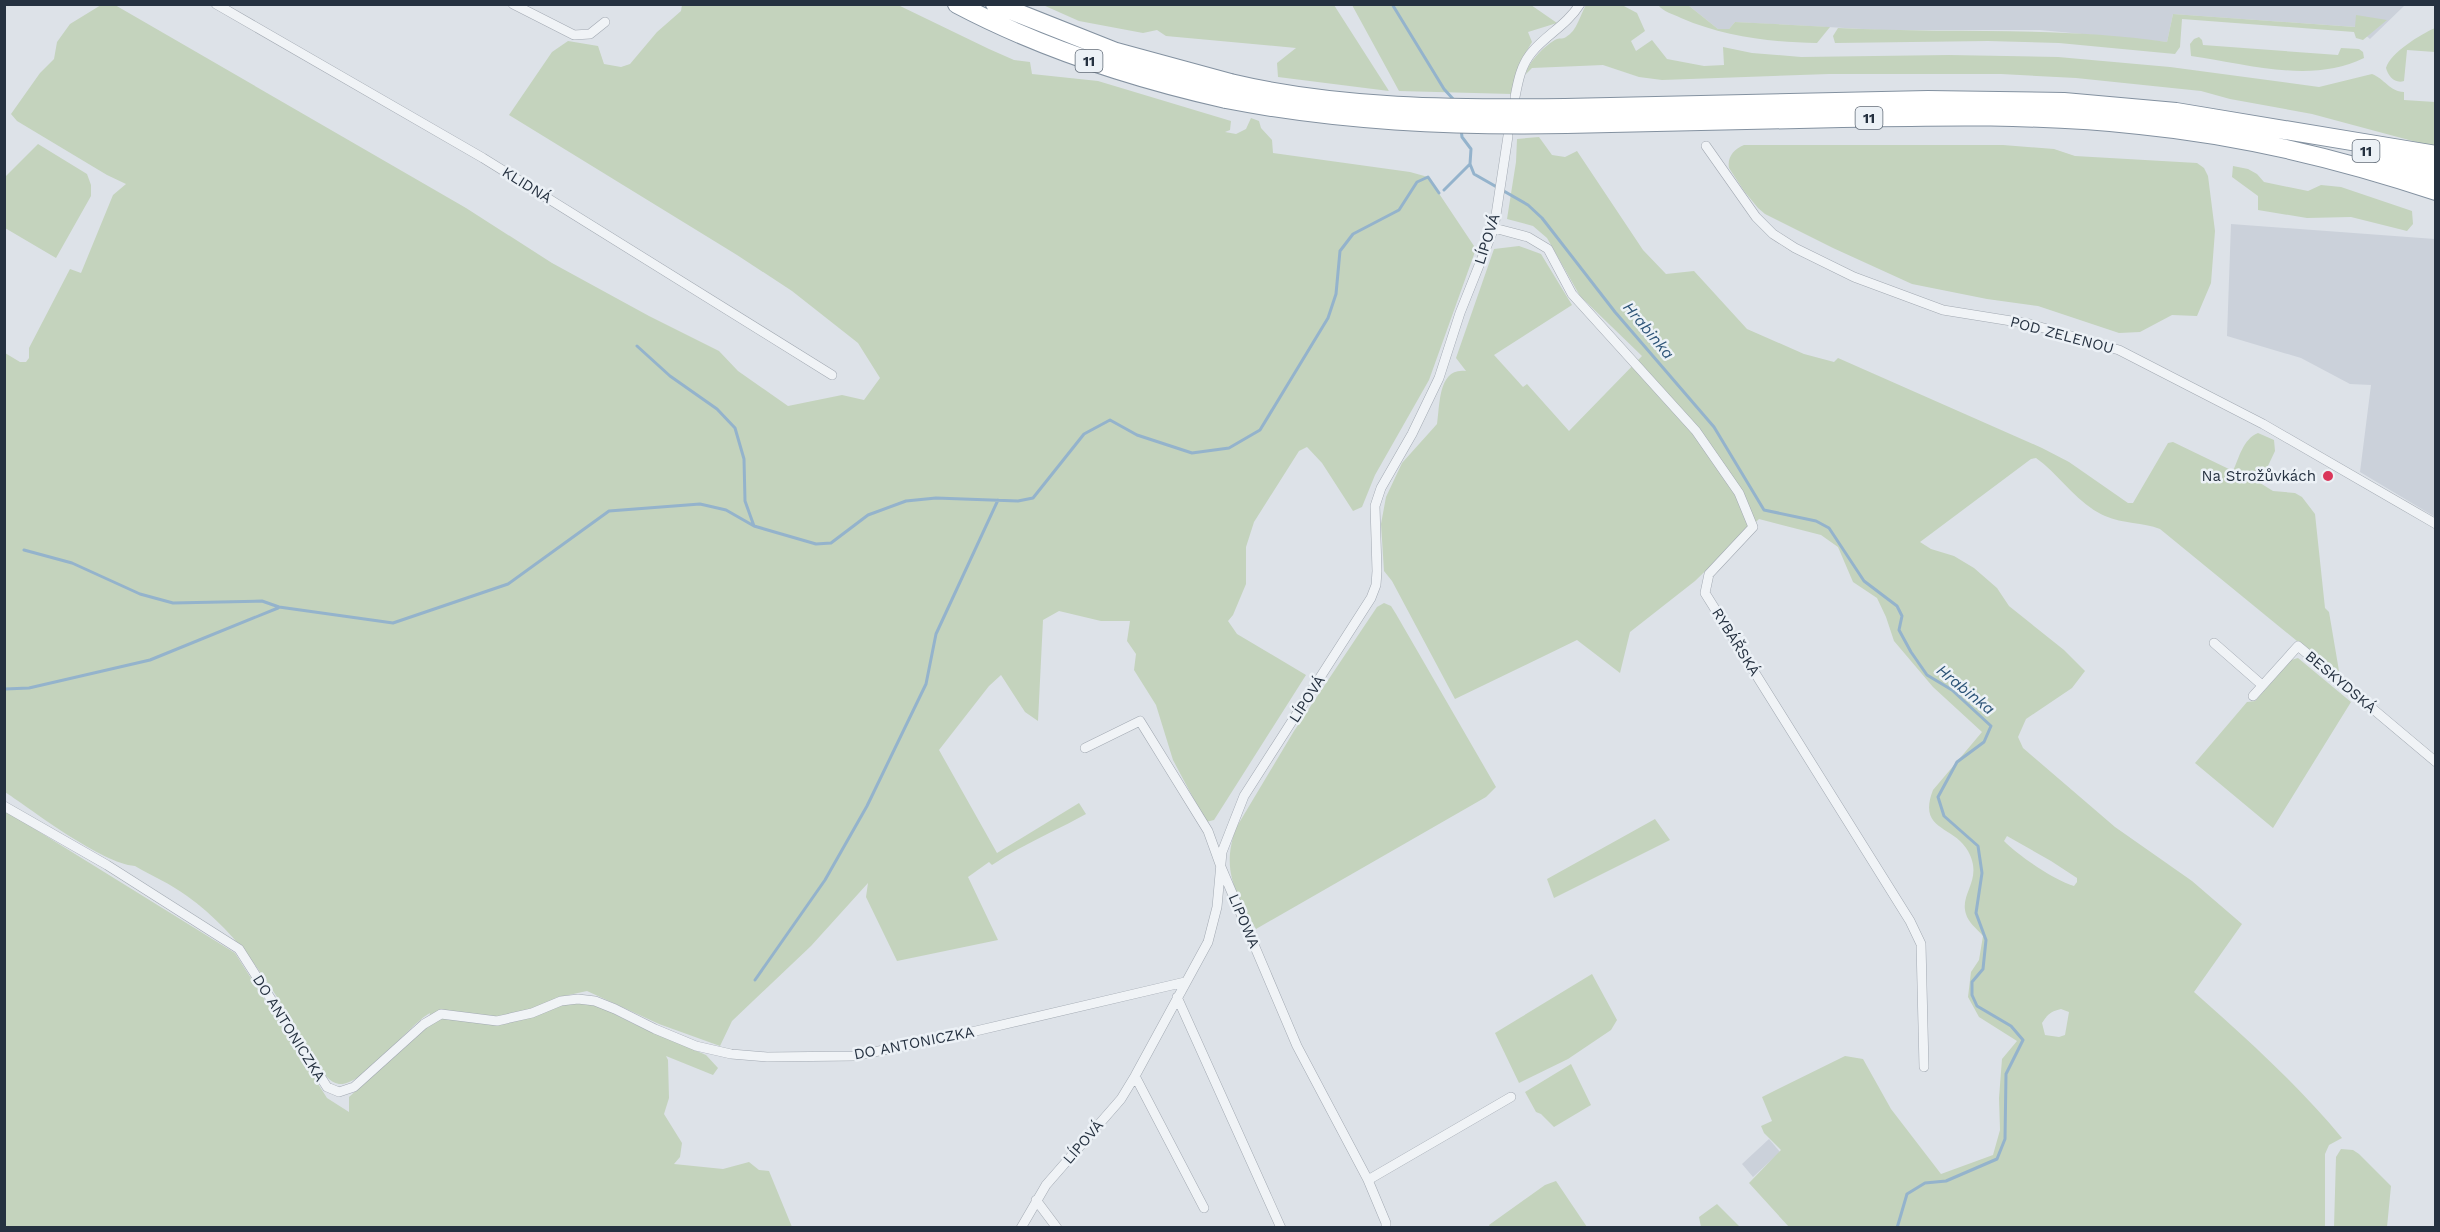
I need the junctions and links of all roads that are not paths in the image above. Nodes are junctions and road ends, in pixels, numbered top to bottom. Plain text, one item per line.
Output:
1 (216, 4) edge
2 (513, 4) edge
3 (957, 4) edge
4 (995, 4) edge
5 (1580, 4) edge
6 (605, 22) dead end
7 (1228, 91) junction
8 (1515, 97) dead end
9 (1565, 116) junction
10 (2295, 133) junction
11 (1508, 136) dead end
12 (1706, 146) dead end
13 (2436, 155) edge
14 (2344, 163) junction
15 (2436, 173) edge
16 (2436, 191) edge
17 (2436, 203) edge
18 (1494, 228) junction
19 (832, 375) dead end
20 (2436, 524) edge
21 (2214, 643) dead end
22 (2262, 685) junction
23 (2253, 696) dead end
24 (1085, 748) dead end
25 (2436, 762) edge
26 (4, 806) edge
27 (1221, 867) junction
28 (1185, 982) junction
29 (1177, 997) junction
30 (1924, 1067) dead end
31 (1135, 1076) junction
32 (1512, 1097) dead end
33 (1368, 1180) junction
34 (1036, 1200) junction
35 (1204, 1208) dead end
36 (1021, 1227) edge
37 (1057, 1227) edge
38 (1281, 1227) edge
39 (1386, 1227) edge

1 - 19 street, KLIDNÁ
2 - 6 street
3 - 7 highway, 11
4 - 7 highway, 11
5 - 8 street
7 - 9 highway, 11, bridge
9 - 10 highway, 11
9 - 14 highway, 11
10 - 13 highway
10 - 15 highway, 11
11 - 18 street, LÍPOVÁ
12 - 20 street, POD ZELENOU
14 - 16 highway, 11
14 - 17 highway
18 - 27 street, LÍPOVÁ
18 - 30 street, RYBÁŘSKÁ
21 - 22 street
22 - 23 street, BESKYDSKÁ
22 - 25 street, BESKYDSKÁ
24 - 27 street, LIPOWA
26 - 28 street, DO ANTONICZKA
27 - 28 street, LÍPOVÁ
27 - 33 street, LIPOWA
28 - 29 street, LÍPOVÁ
29 - 31 street, LÍPOVÁ
29 - 38 street
31 - 34 street, LÍPOVÁ
31 - 35 street
32 - 33 street
33 - 39 street, LIPOWA
34 - 36 street, LÍPOVÁ
34 - 37 street

